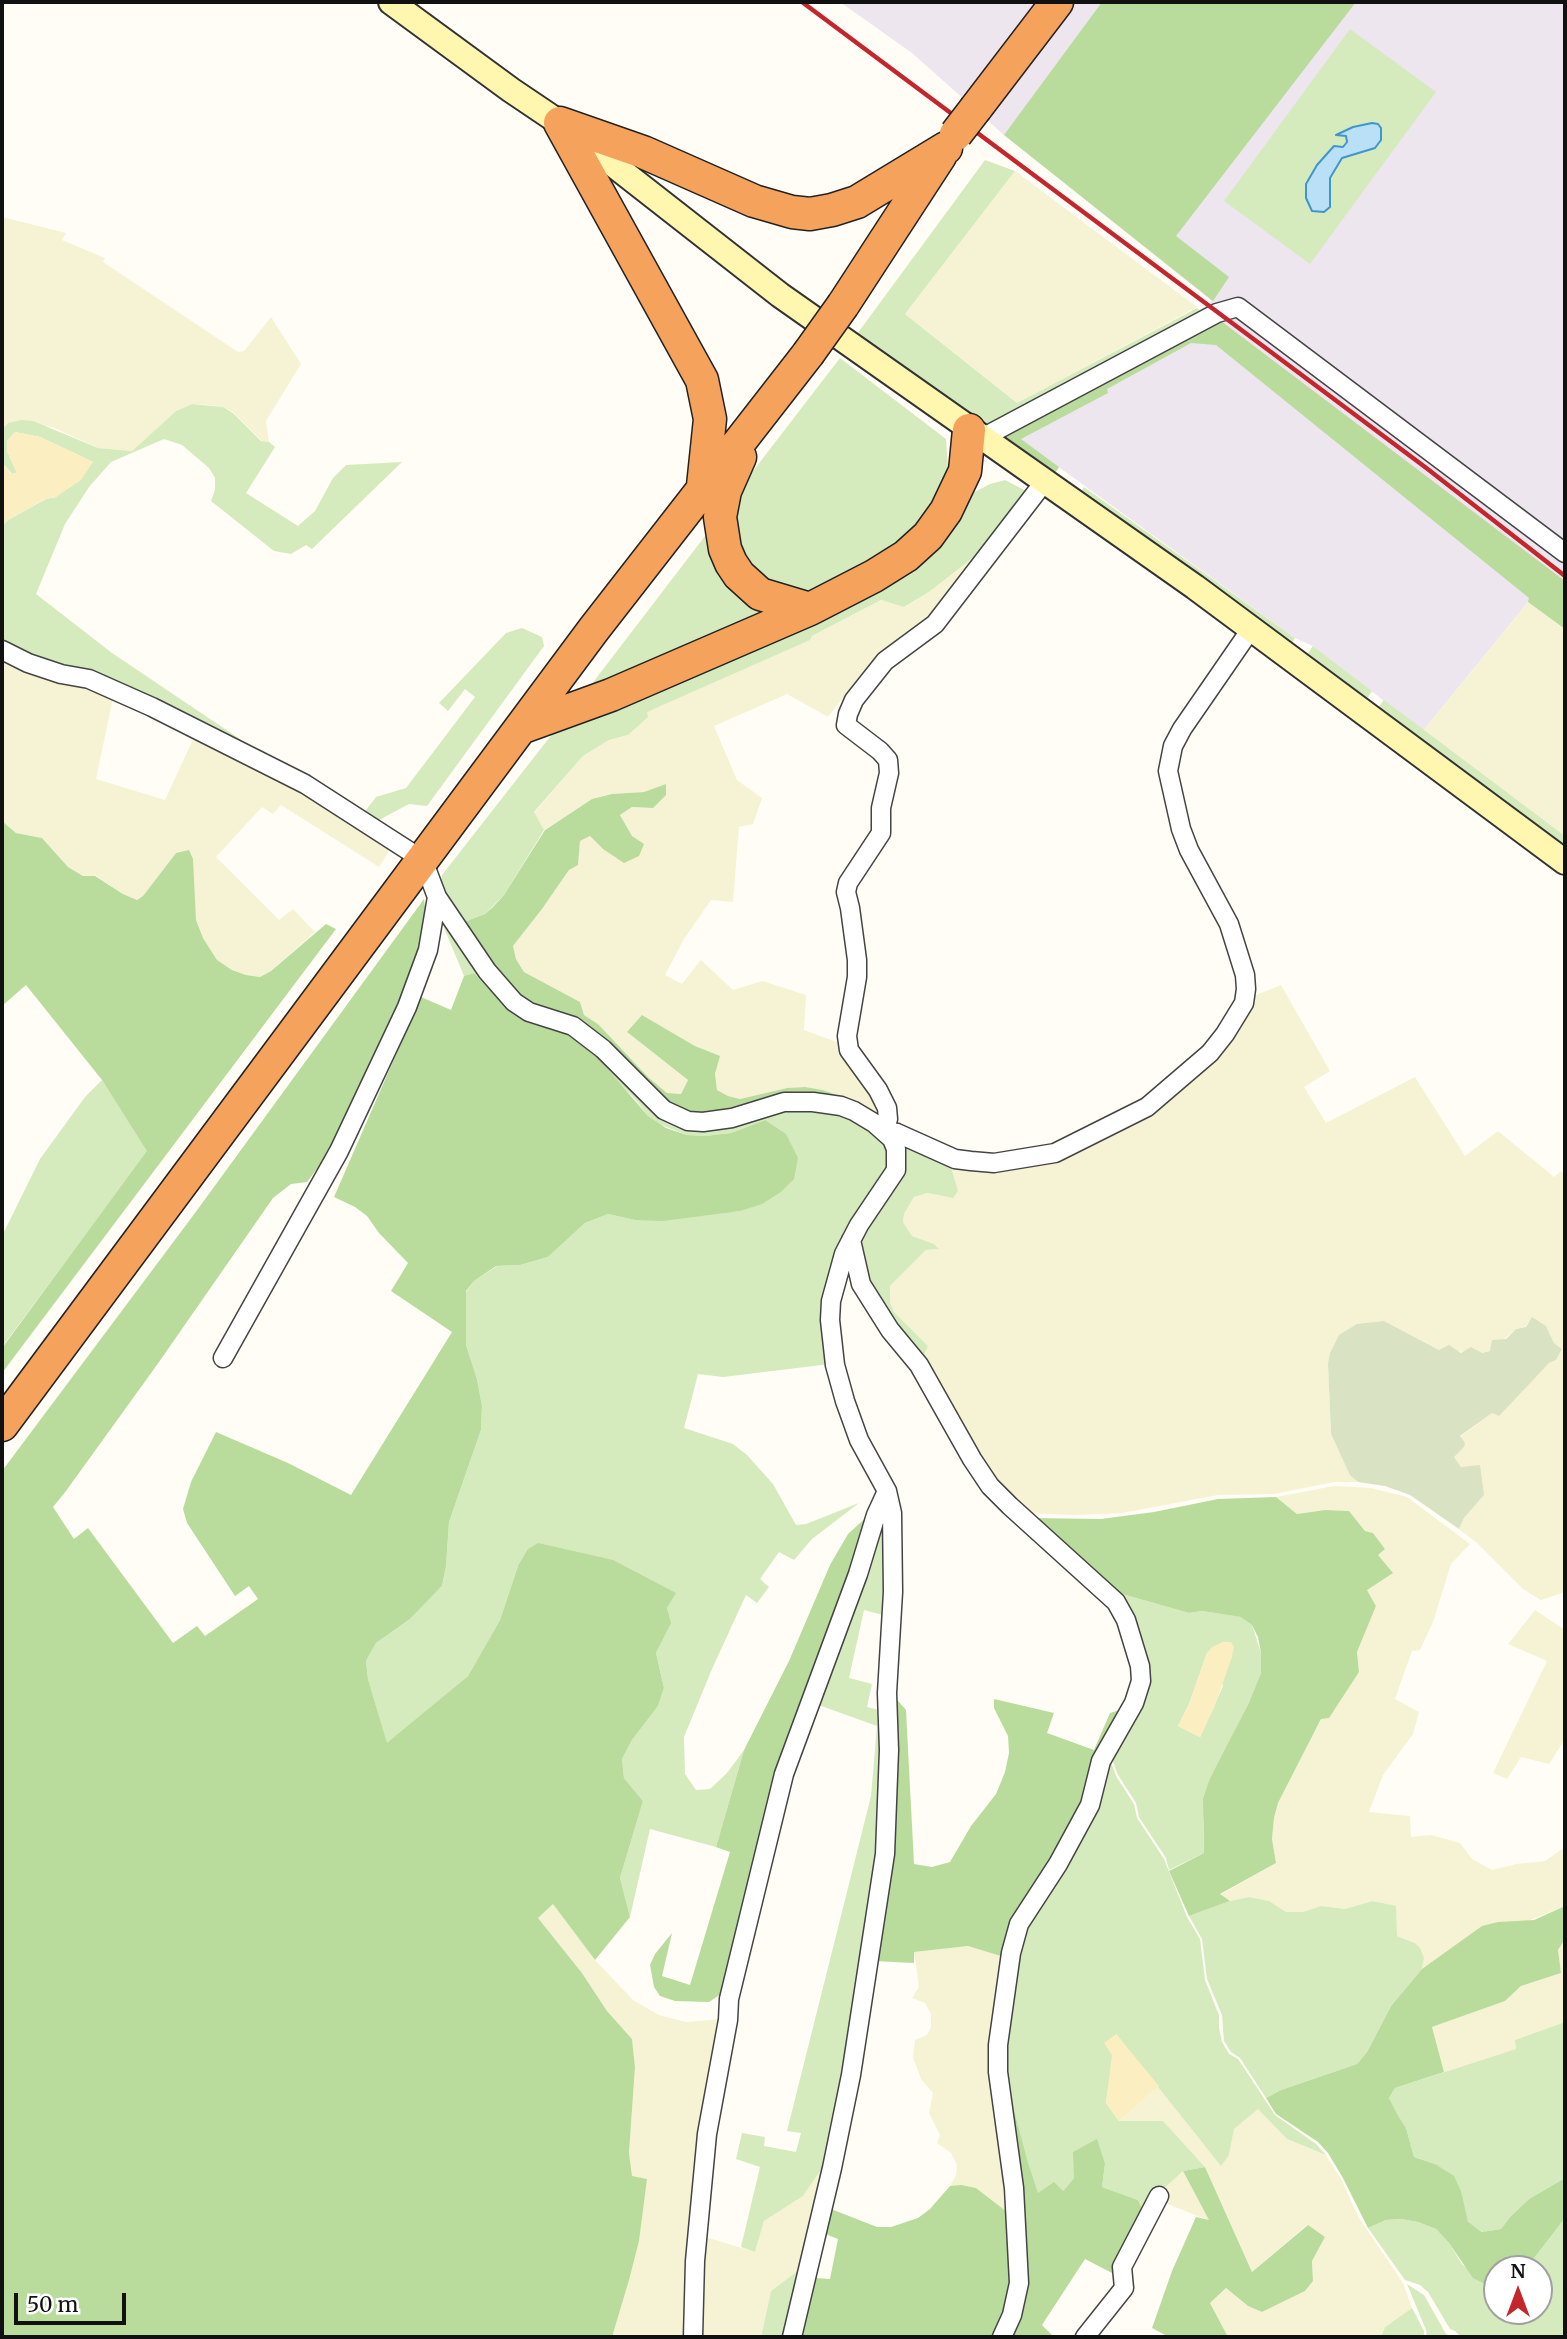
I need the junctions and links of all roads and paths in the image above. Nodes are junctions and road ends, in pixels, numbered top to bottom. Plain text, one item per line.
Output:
1 (391, 2) edge
2 (1057, 2) edge
3 (560, 123) junction
4 (951, 141) junction
5 (757, 419) junction
6 (976, 434) junction
7 (1045, 481) junction
8 (703, 487) junction
9 (1565, 552) edge
10 (810, 609) junction
11 (1251, 629) junction
12 (2, 650) edge
13 (523, 727) junction
14 (423, 860) junction
15 (1565, 862) edge
16 (437, 897) junction
17 (884, 1131) junction
18 (851, 1240) junction
19 (223, 1358) dead end
20 (2, 1425) edge
21 (887, 1491) junction
22 (1159, 2196) dead end
23 (693, 2337) edge
24 (792, 2337) edge
25 (1002, 2337) edge
26 (1085, 2337) edge

1 - 3 street
2 - 4 highway, bridge
3 - 4 highway
3 - 6 street
3 - 8 highway
4 - 5 highway, bridge
5 - 8 highway
5 - 10 highway
6 - 7 street
6 - 9 street
6 - 10 highway
7 - 11 street
7 - 17 street
8 - 13 highway
10 - 13 highway
11 - 15 street
11 - 17 street
12 - 14 street
13 - 14 highway
14 - 16 street
14 - 20 highway
16 - 17 street
16 - 19 street
17 - 18 street
18 - 21 street
18 - 25 street
21 - 23 street
21 - 24 street
22 - 26 street

